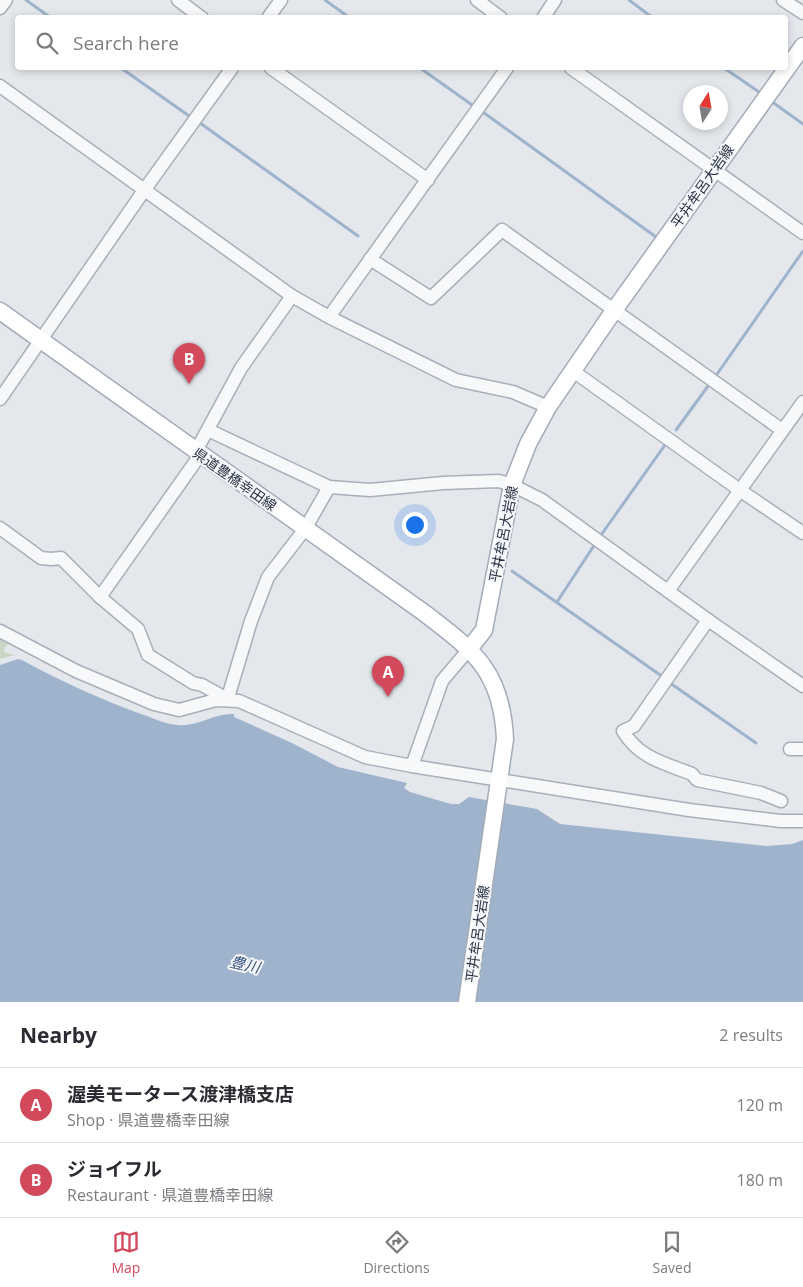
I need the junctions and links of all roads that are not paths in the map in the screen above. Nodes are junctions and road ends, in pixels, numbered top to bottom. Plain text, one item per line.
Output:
1 (6, 0) edge
2 (178, 0) edge
3 (280, 0) edge
4 (477, 0) edge
5 (555, 0) edge
6 (784, 0) edge
7 (0, 8) edge
8 (803, 13) edge
9 (198, 15) edge
10 (270, 15) edge
11 (497, 15) edge
12 (545, 15) edge
13 (803, 46) edge
14 (788, 67) edge
15 (231, 70) edge
16 (274, 70) edge
17 (506, 70) edge
18 (574, 70) edge
19 (786, 70) edge
20 (0, 86) edge
21 (714, 169) junction
22 (428, 180) junction
23 (145, 189) junction
24 (803, 233) edge
25 (370, 259) junction
26 (292, 296) junction
27 (615, 309) junction
28 (0, 311) edge
29 (329, 317) junction
30 (42, 340) junction
31 (573, 371) junction
32 (0, 399) edge
33 (803, 402) edge
34 (548, 407) junction
35 (208, 430) junction
36 (782, 430) junction
37 (198, 453) junction
38 (512, 485) junction
39 (330, 487) junction
40 (741, 491) junction
41 (0, 528) edge
42 (305, 529) junction
43 (803, 533) edge
44 (668, 591) junction
45 (100, 597) junction
46 (708, 620) junction
47 (0, 631) edge
48 (468, 649) junction
49 (803, 686) edge
50 (229, 700) junction
51 (790, 749) dead end
52 (803, 749) edge
53 (412, 766) junction
54 (499, 782) junction
55 (781, 801) dead end
56 (803, 822) edge
57 (467, 1002) edge

1 - 7 street
2 - 9 street
3 - 10 street
4 - 11 street
5 - 12 street
6 - 8 street
13 - 14 main road, 平井牟呂大岩線
15 - 23 street
16 - 22 street
17 - 22 street
18 - 21 street
19 - 21 main road, 平井牟呂大岩線
20 - 23 street
21 - 24 street
21 - 27 main road, 平井牟呂大岩線
22 - 25 street
23 - 26 street
23 - 30 street
25 - 27 street
25 - 29 street
26 - 29 street
26 - 35 street
27 - 31 main road, 平井牟呂大岩線
27 - 36 street
28 - 30 main road, 県道豊橋幸田線
29 - 34 street
30 - 32 street
30 - 37 main road, 県道豊橋幸田線
31 - 34 main road, 平井牟呂大岩線
31 - 40 street
33 - 36 street
34 - 38 main road, 平井牟呂大岩線
35 - 37 street
35 - 39 street
36 - 40 street
37 - 42 main road, 県道豊橋幸田線
37 - 45 street
38 - 39 street
38 - 44 street
38 - 48 main road, 平井牟呂大岩線
39 - 42 street
40 - 43 street
40 - 44 street
41 - 45 street
42 - 48 main road, 県道豊橋幸田線
42 - 50 street
44 - 46 street
45 - 50 street
46 - 49 street
46 - 55 street
47 - 50 street
48 - 53 street
48 - 54 main road, 平井牟呂大岩線
50 - 53 street
51 - 52 street
53 - 54 street
54 - 56 street
54 - 57 main road, 平井牟呂大岩線

